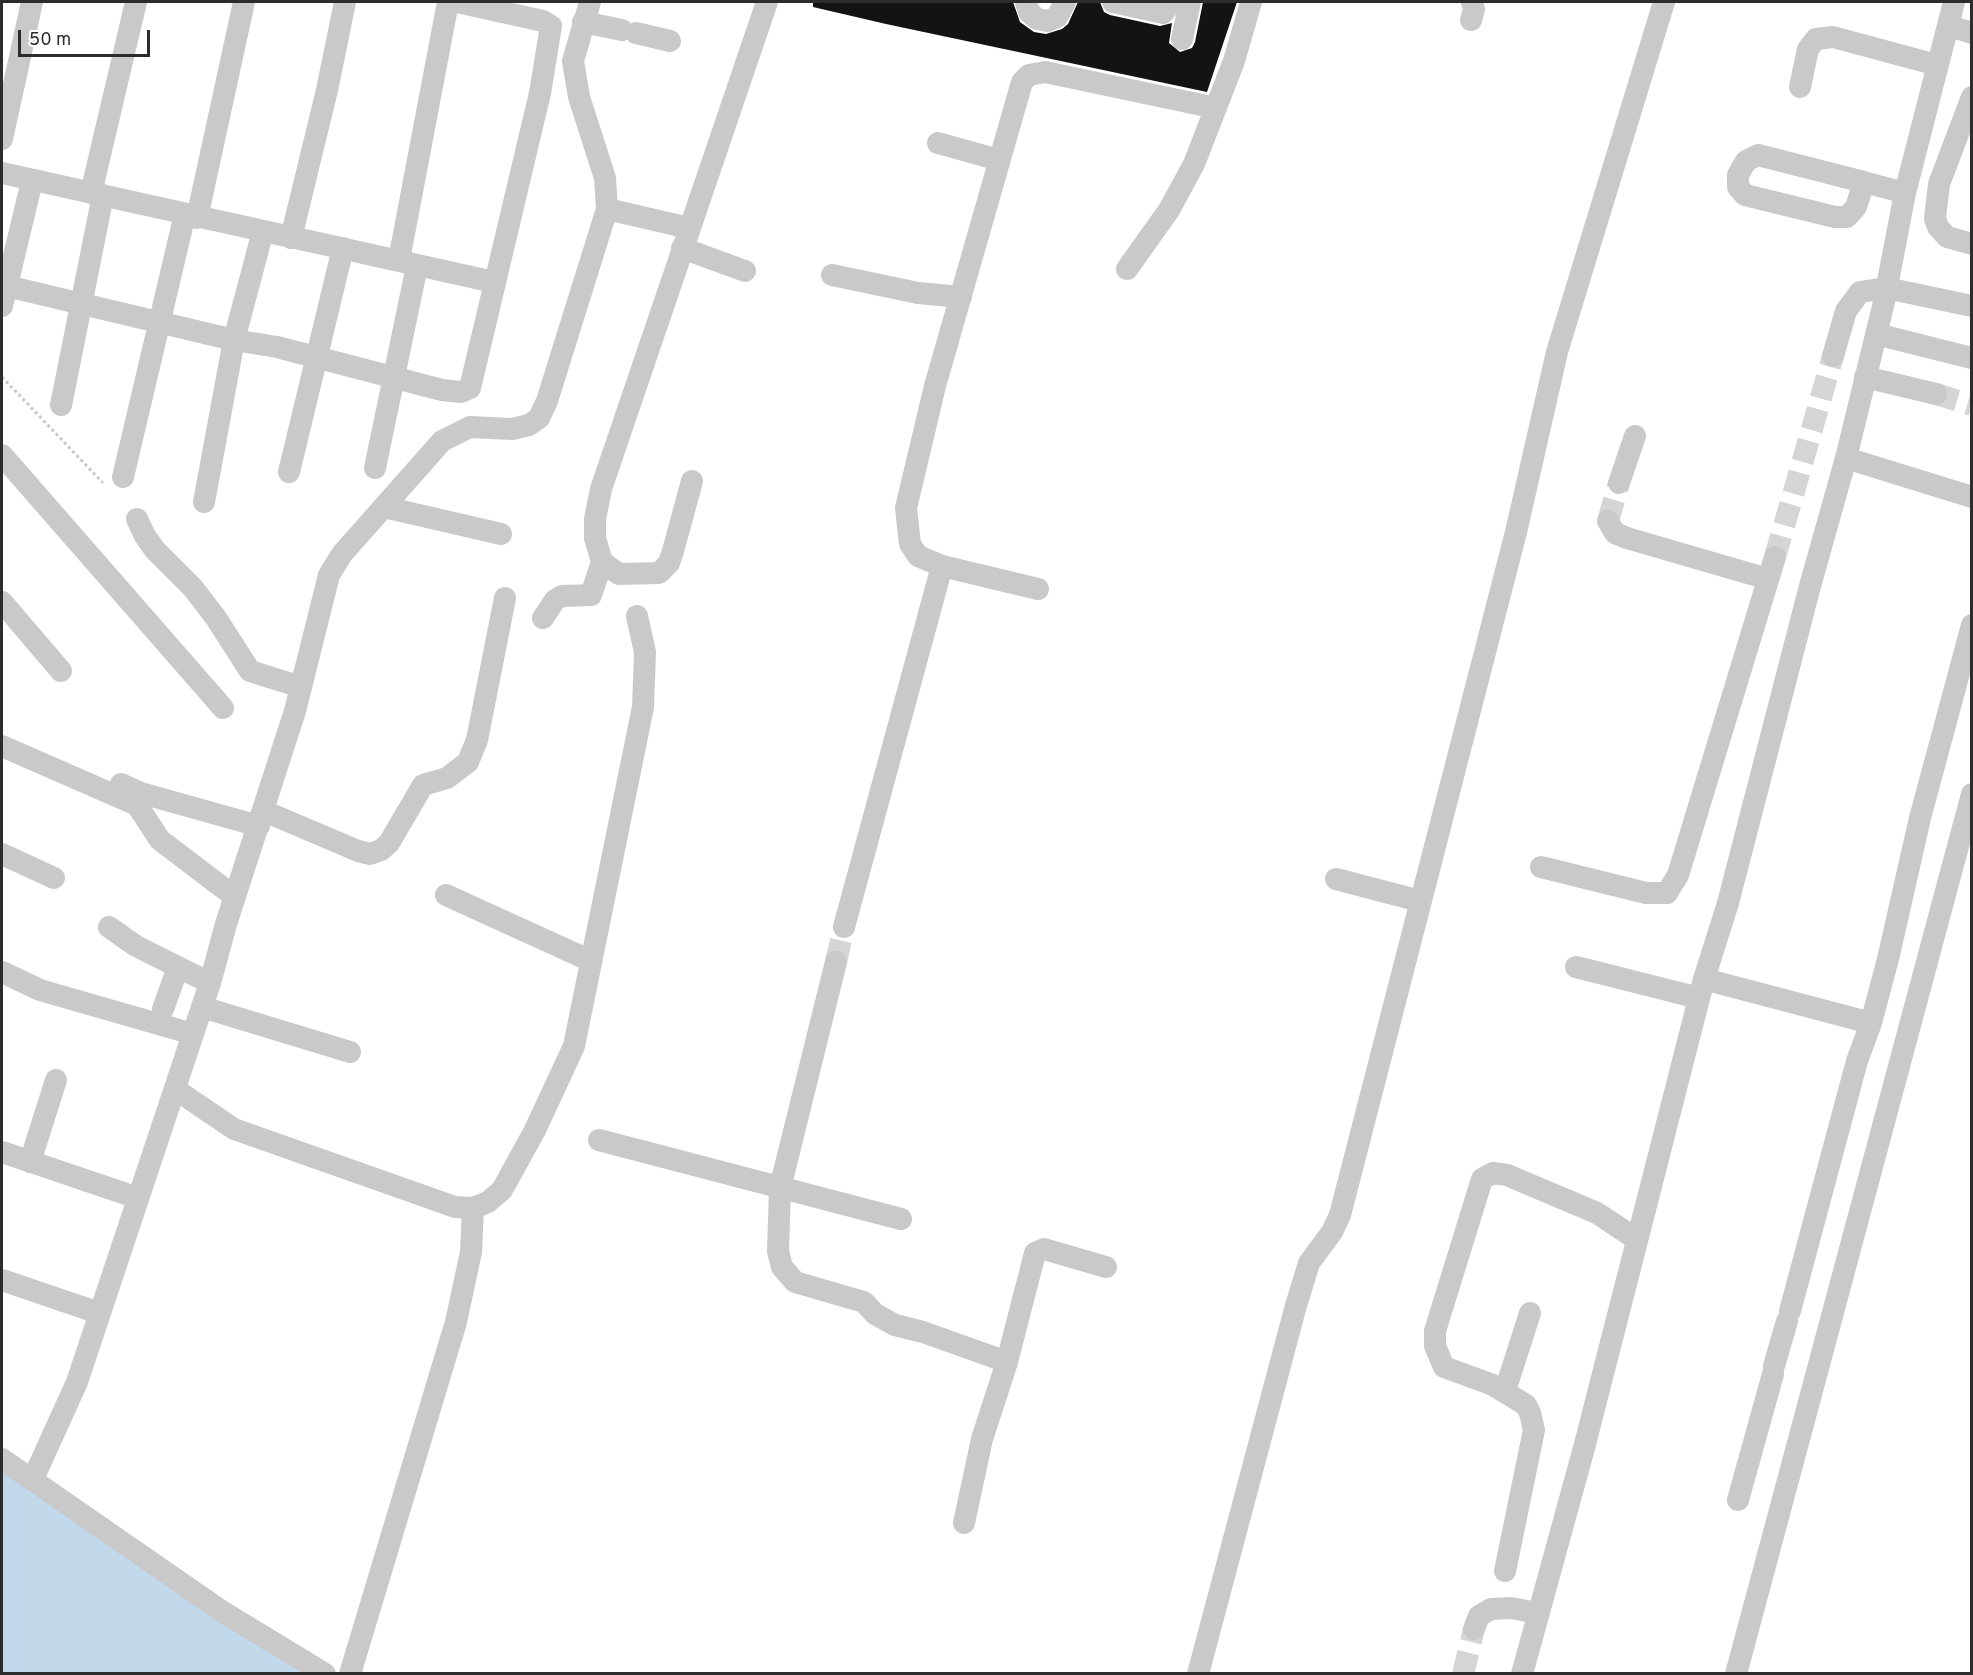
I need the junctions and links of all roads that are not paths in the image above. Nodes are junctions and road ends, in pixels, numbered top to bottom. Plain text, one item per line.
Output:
1 (32, 2) edge
2 (136, 2) edge
3 (244, 2) edge
4 (345, 2) edge
5 (448, 2) edge
6 (456, 2) edge
7 (767, 2) edge
8 (1026, 2) edge
9 (1065, 2) edge
10 (1113, 2) edge
11 (1172, 2) edge
12 (1190, 2) edge
13 (1251, 2) edge
14 (1664, 2) edge
15 (1954, 2) edge
16 (586, 12) edge
17 (1949, 26) junction
18 (1971, 33) edge
19 (1182, 39) dead end
20 (670, 41) dead end
21 (1936, 65) junction
22 (1800, 87) dead end
23 (1971, 96) edge
24 (1215, 108) junction
25 (2, 139) edge
26 (938, 143) dead end
27 (999, 160) junction
28 (2, 173) edge
29 (32, 181) junction
30 (1864, 182) junction
31 (1908, 184) junction
32 (1939, 184) junction
33 (97, 194) junction
34 (607, 210) junction
35 (191, 216) junction
36 (263, 231) junction
37 (291, 238) junction
38 (685, 238) junction
39 (1971, 244) edge
40 (343, 248) junction
41 (408, 263) junction
42 (1127, 269) dead end
43 (745, 271) dead end
44 (832, 275) dead end
45 (494, 282) junction
46 (1886, 288) junction
47 (3, 293) edge
48 (961, 297) junction
49 (83, 303) junction
50 (1971, 306) edge
51 (161, 323) junction
52 (1876, 334) junction
53 (234, 340) junction
54 (317, 356) junction
55 (1833, 356) tunnel mouth
56 (1971, 358) edge
57 (1865, 377) junction
58 (394, 378) junction
59 (1936, 394) tunnel mouth
60 (61, 405) dead end
61 (1635, 436) dead end
62 (2, 455) edge
63 (1846, 458) junction
64 (375, 468) dead end
65 (289, 472) dead end
66 (114, 481) road end
67 (692, 481) dead end
68 (1619, 483) tunnel mouth
69 (1971, 497) edge
70 (204, 502) dead end
71 (384, 507) junction
72 (137, 519) dead end
73 (1608, 521) dead end
74 (501, 534) dead end
75 (1775, 557) tunnel mouth
76 (602, 562) junction
77 (942, 566) junction
78 (1768, 579) junction
79 (1038, 589) dead end
80 (505, 598) dead end
81 (2, 602) edge
82 (637, 616) dead end
83 (543, 618) dead end
84 (1971, 625) edge
85 (61, 671) dead end
86 (301, 687) junction
87 (223, 708) dead end
88 (2, 730) edge
89 (2, 746) edge
90 (1971, 794) edge
91 (262, 819) junction
92 (2, 854) edge
93 (1541, 867) dead end
94 (54, 878) dead end
95 (1336, 879) dead end
96 (446, 895) dead end
97 (235, 897) junction
98 (1420, 901) junction
99 (109, 927) dead end
100 (844, 927) tunnel mouth
101 (591, 961) junction
102 (836, 962) tunnel mouth
103 (178, 967) junction
104 (1576, 967) dead end
105 (2, 972) edge
106 (210, 983) junction
107 (1701, 988) junction
108 (202, 1007) junction
109 (163, 1010) dead end
110 (1870, 1023) junction
111 (193, 1034) junction
112 (350, 1052) dead end
113 (57, 1080) dead end
114 (175, 1089) junction
115 (599, 1140) dead end
116 (2, 1152) edge
117 (30, 1162) junction
118 (780, 1188) junction
119 (138, 1198) junction
120 (473, 1208) junction
121 (901, 1219) dead end
122 (1636, 1239) junction
123 (1106, 1267) dead end
124 (4, 1285) edge
125 (99, 1313) junction
126 (1530, 1313) dead end
127 (1007, 1362) junction
128 (1504, 1391) junction
129 (2, 1459) edge
130 (33, 1479) junction
131 (1738, 1500) dead end
132 (964, 1523) dead end
133 (1505, 1571) dead end
134 (1538, 1613) junction
135 (1474, 1629) tunnel mouth
136 (325, 1674) edge
137 (350, 1674) edge
138 (1198, 1674) edge
139 (1522, 1674) edge
140 (1736, 1674) edge

1 - 25 street
2 - 33 street
3 - 35 street
4 - 37 street
5 - 41 street
6 - 45 street
7 - 38 street
8 - 9 street
10 - 11 street
12 - 19 street
13 - 24 street
14 - 98 street
15 - 17 street
16 - 20 street
16 - 34 street
17 - 18 street
17 - 21 street
21 - 22 street
21 - 31 street
23 - 32 street
24 - 27 street
24 - 42 street
26 - 27 street
27 - 48 street
28 - 29 street
29 - 33 street
29 - 47 street
30 - 30 street
30 - 31 street
31 - 32 street
31 - 46 street
32 - 39 street
33 - 35 street
33 - 49 street
34 - 38 street
34 - 71 street
35 - 36 street
35 - 51 street
36 - 37 street
36 - 53 street
37 - 40 street
38 - 43 street
38 - 76 street
40 - 41 street
40 - 54 street
41 - 45 street
41 - 58 street
44 - 48 street
45 - 58 street
46 - 50 street
46 - 52 street
46 - 55 street
47 - 49 street
48 - 77 street
49 - 51 street
49 - 60 street
51 - 53 street
51 - 66 street
52 - 56 street
52 - 57 street
53 - 54 street
53 - 70 street
54 - 58 street
54 - 65 street
57 - 59 street
57 - 63 street
58 - 64 street
61 - 68 street
62 - 87 street
63 - 69 street
63 - 107 street
67 - 76 street
71 - 74 street
71 - 86 street
72 - 86 street
73 - 78 street
75 - 78 street
76 - 83 street
77 - 79 street
77 - 100 street
78 - 93 street
80 - 91 street
81 - 85 street
82 - 101 street
84 - 110 street
86 - 91 street
88 - 91 street
89 - 97 street
90 - 140 street
91 - 97 street
92 - 94 street
95 - 98 street
96 - 101 street
97 - 106 street
98 - 138 street
99 - 103 street
101 - 120 street
102 - 118 street
103 - 106 street
103 - 109 street
104 - 107 street
105 - 111 street
106 - 108 street
107 - 110 street
107 - 122 street
108 - 111 street
108 - 112 street
110 - 131 street
111 - 114 street
113 - 117 street
114 - 119 street
114 - 120 street
115 - 118 street
116 - 117 street
117 - 119 street
118 - 121 street
118 - 127 street
119 - 125 street
120 - 137 street
122 - 128 street
122 - 134 street
123 - 127 street
124 - 125 street
125 - 130 street
126 - 128 street
127 - 132 street
128 - 133 street
129 - 130 street
130 - 136 street
134 - 135 street
134 - 139 street

